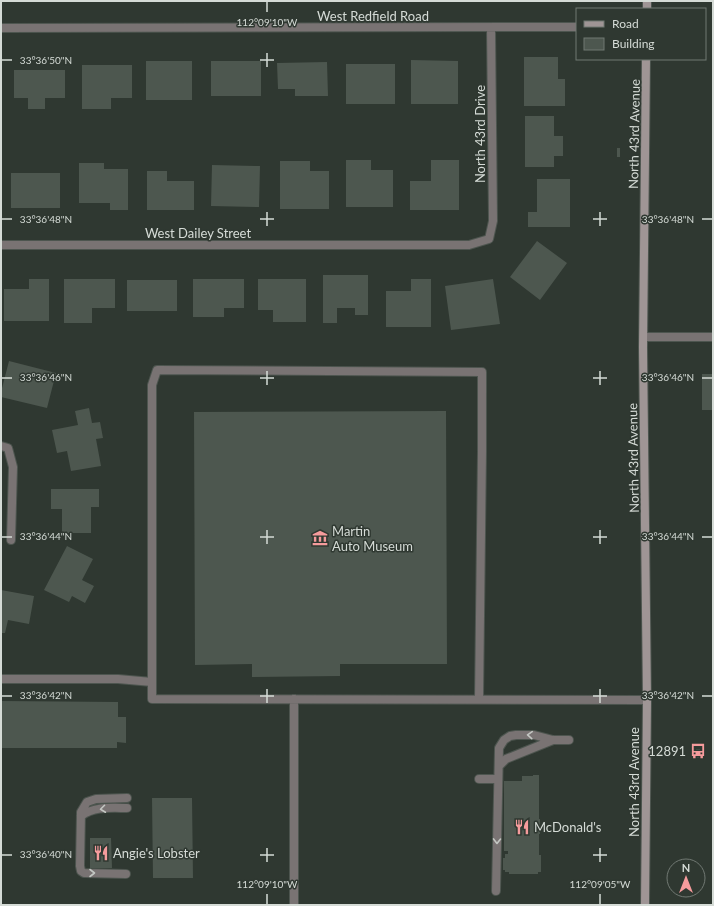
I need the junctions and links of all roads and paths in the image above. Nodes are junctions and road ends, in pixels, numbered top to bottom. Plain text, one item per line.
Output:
1 (576, 27) edge
2 (1, 28) edge
3 (492, 28) junction
4 (646, 60) edge
5 (489, 239) joint
6 (1, 245) edge
7 (644, 337) junction
8 (713, 337) edge
9 (1, 446) edge
10 (11, 540) dead end
11 (1, 679) edge
12 (152, 682) junction
13 (294, 699) junction
14 (479, 699) junction
15 (647, 700) junction
16 (554, 740) junction
17 (569, 740) dead end
18 (499, 766) junction
19 (479, 779) dead end
20 (498, 779) junction
21 (127, 798) dead end
22 (127, 808) dead end
23 (81, 816) junction
24 (126, 874) dead end
25 (496, 891) dead end
26 (294, 905) edge
27 (645, 905) edge

1 - 3 street, West Redfield Road
2 - 3 street, West Redfield Road
3 - 5 street, North 43rd Drive
4 - 7 main road, North 43rd Avenue
5 - 6 street, West Dailey Street
7 - 8 street
7 - 15 main road, North 43rd Avenue
9 - 10 street
11 - 12 street
12 - 13 street
12 - 14 street
13 - 14 street
13 - 26 street
14 - 15 street
15 - 27 main road, North 43rd Avenue
16 - 17 street
16 - 18 street
16 -> 18 street
18 - 20 street
19 - 20 street
20 -> 25 street
21 - 23 street
22 -> 23 street
23 -> 24 street

